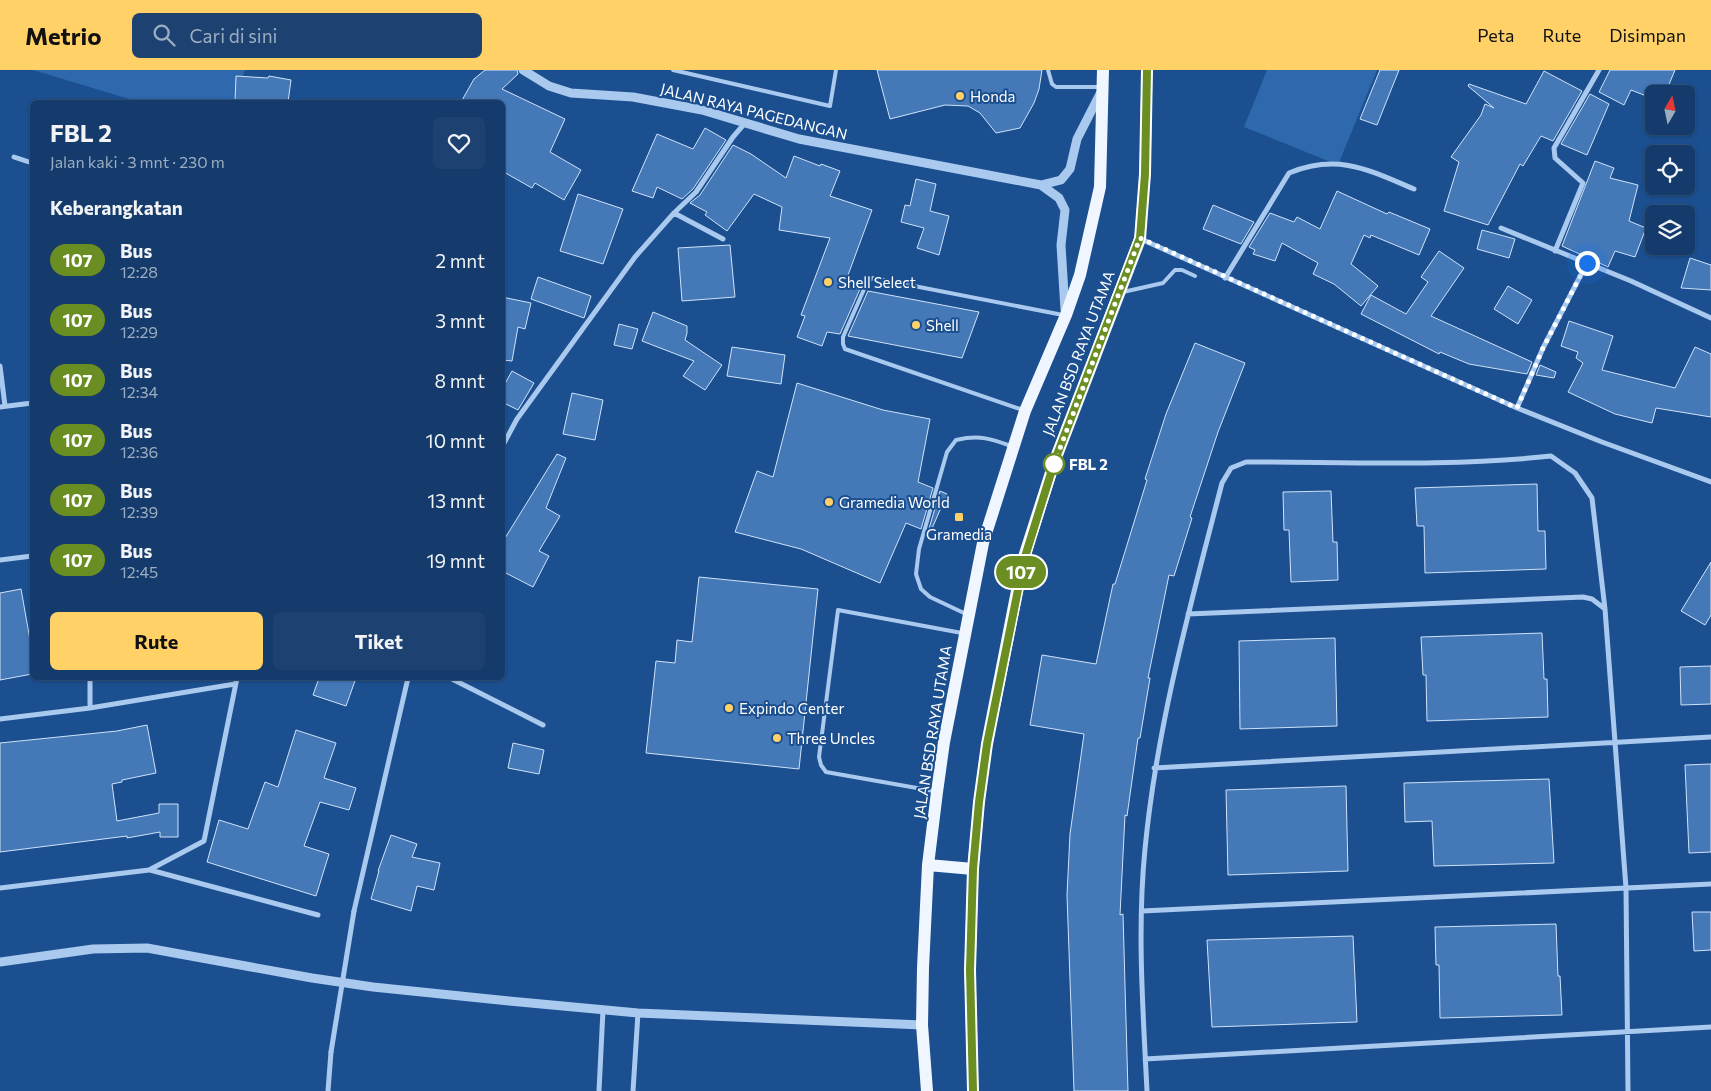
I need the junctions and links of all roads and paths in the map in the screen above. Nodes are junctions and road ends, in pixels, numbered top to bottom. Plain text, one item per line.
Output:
1 (523, 70) edge
2 (673, 70) edge
3 (830, 70) edge
4 (1048, 70) edge
5 (1103, 70) edge
6 (1147, 70) edge
7 (1599, 70) edge
8 (836, 71) edge
9 (1104, 87) junction
10 (745, 123) junction
11 (14, 157) dead end
12 (30, 162) edge
13 (1041, 185) junction
14 (1414, 189) dead end
15 (674, 213) junction
16 (1501, 228) dead end
17 (1140, 238) junction
18 (723, 239) dead end
19 (1555, 250) junction
20 (1587, 263) junction
21 (1195, 276) dead end
22 (1225, 278) junction
23 (1119, 292) junction
24 (1066, 315) junction
25 (1711, 318) edge
26 (0, 366) edge
27 (30, 403) edge
28 (3, 407) edge
29 (1517, 408) junction
30 (1025, 411) junction
31 (505, 441) edge
32 (1013, 447) junction
33 (1711, 482) edge
34 (30, 556) edge
35 (0, 560) edge
36 (1604, 609) junction
37 (968, 614) junction
38 (1188, 614) junction
39 (965, 633) junction
40 (90, 680) edge
41 (236, 680) edge
42 (408, 680) edge
43 (454, 680) edge
44 (235, 684) junction
45 (90, 708) junction
46 (0, 719) edge
47 (543, 725) dead end
48 (1711, 737) edge
49 (1614, 742) junction
50 (1154, 768) junction
51 (936, 792) junction
52 (928, 865) junction
53 (973, 869) junction
54 (149, 870) junction
55 (1711, 884) edge
56 (0, 888) edge
57 (1626, 888) junction
58 (1142, 911) junction
59 (318, 915) dead end
60 (0, 962) edge
61 (603, 1010) junction
62 (638, 1013) junction
63 (922, 1025) junction
64 (1711, 1027) edge
65 (1628, 1031) junction
66 (1145, 1059) junction
67 (328, 1091) edge
68 (599, 1091) edge
69 (633, 1091) edge
70 (927, 1091) edge
71 (973, 1091) edge
72 (1147, 1091) edge
73 (1628, 1091) edge

1 - 10 street, JALAN RAYA PAGEDANGAN
2 - 8 lane
3 - 8 lane
4 - 9 lane
5 - 9 main road, JALAN BSD RAYA UTAMA
6 - 17 main road, JALAN BSD RAYA UTAMA
7 - 19 street
9 - 13 street
9 - 24 main road, JALAN BSD RAYA UTAMA
10 - 13 street, JALAN RAYA PAGEDANGAN
10 - 15 street
11 - 12 street
13 - 24 street
14 - 22 street
15 - 18 street
15 - 31 street
16 - 19 street
17 - 22 street
17 - 23 main road, JALAN BSD RAYA UTAMA
19 - 20 street
20 - 25 street
20 - 29 street
21 - 23 lane
22 - 29 street
23 - 53 main road, JALAN BSD RAYA UTAMA
24 - 30 main road, JALAN BSD RAYA UTAMA
24 - 30 lane
26 - 28 street
27 - 28 street
29 - 33 street
30 - 32 main road, JALAN BSD RAYA UTAMA
32 - 37 main road, JALAN BSD RAYA UTAMA
32 - 37 lane
34 - 35 street
36 - 38 street
36 - 38 street
36 - 49 street
37 - 39 main road, JALAN BSD RAYA UTAMA
38 - 50 street
39 - 51 main road, JALAN BSD RAYA UTAMA
39 - 51 lane
40 - 45 street
41 - 44 street
42 - 67 street, bridge
43 - 47 street
44 - 45 street
44 - 54 street
45 - 46 street
48 - 49 street
49 - 50 street
49 - 57 street
50 - 58 street
51 - 52 main road, JALAN BSD RAYA UTAMA
52 - 53 main road
52 - 63 main road, JALAN BSD RAYA UTAMA
53 - 71 main road, JALAN BSD RAYA UTAMA
54 - 56 street
54 - 59 street
55 - 57 street
57 - 58 street
57 - 65 street
58 - 66 street
60 - 61 street
61 - 62 street
61 - 68 street
62 - 63 street
62 - 69 street
63 - 70 main road, JALAN BSD RAYA UTAMA
64 - 65 street
65 - 66 street
65 - 73 street
66 - 72 street

